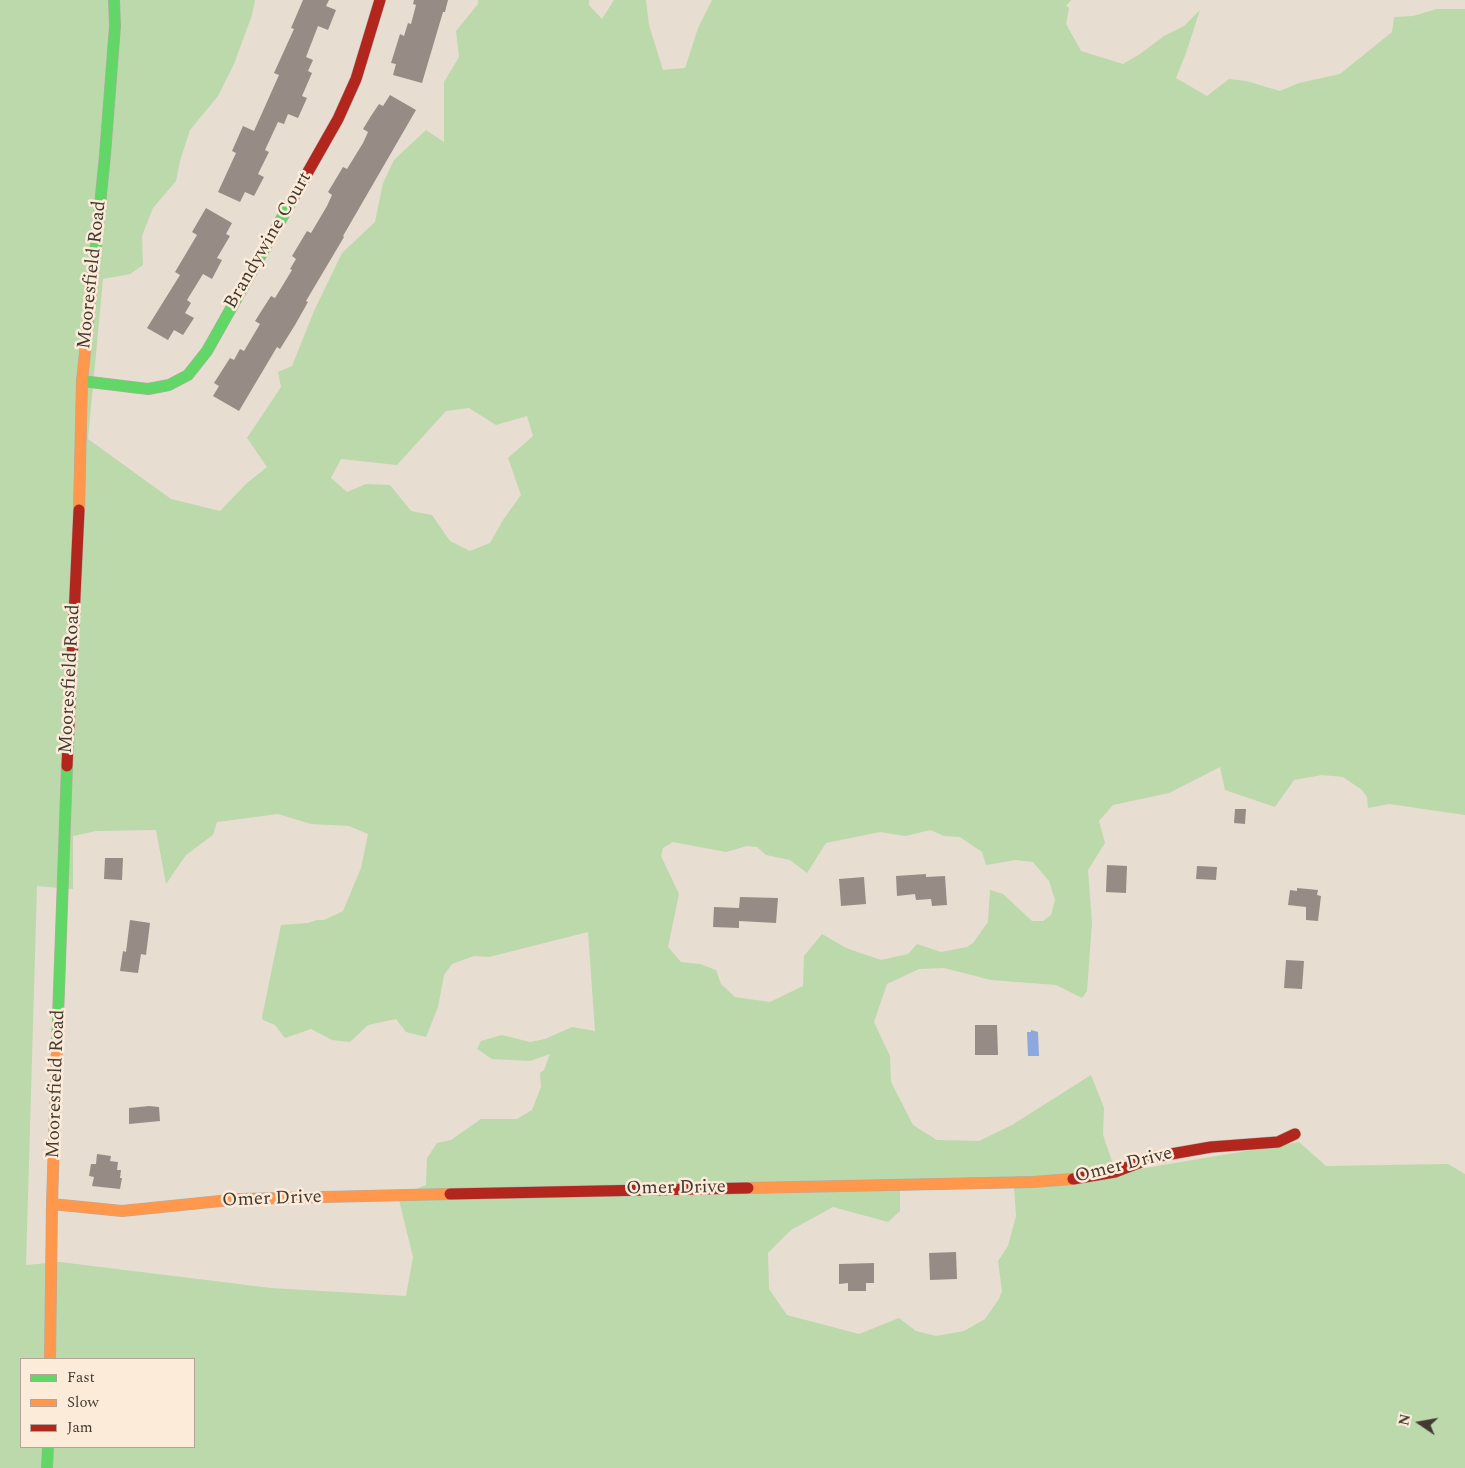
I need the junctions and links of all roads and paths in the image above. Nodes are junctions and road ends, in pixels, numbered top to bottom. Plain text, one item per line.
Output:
1 (114, 0) edge
2 (380, 0) edge
3 (82, 381) junction
4 (1295, 1134) dead end
5 (52, 1204) junction
6 (50, 1358) edge
7 (48, 1448) edge
8 (47, 1468) edge

1 - 3 street, Mooresfield Road
2 - 3 street, Brandywine Court
3 - 5 street, Mooresfield Road
4 - 5 street, Omer Drive
5 - 6 street, Mooresfield Road
7 - 8 street

